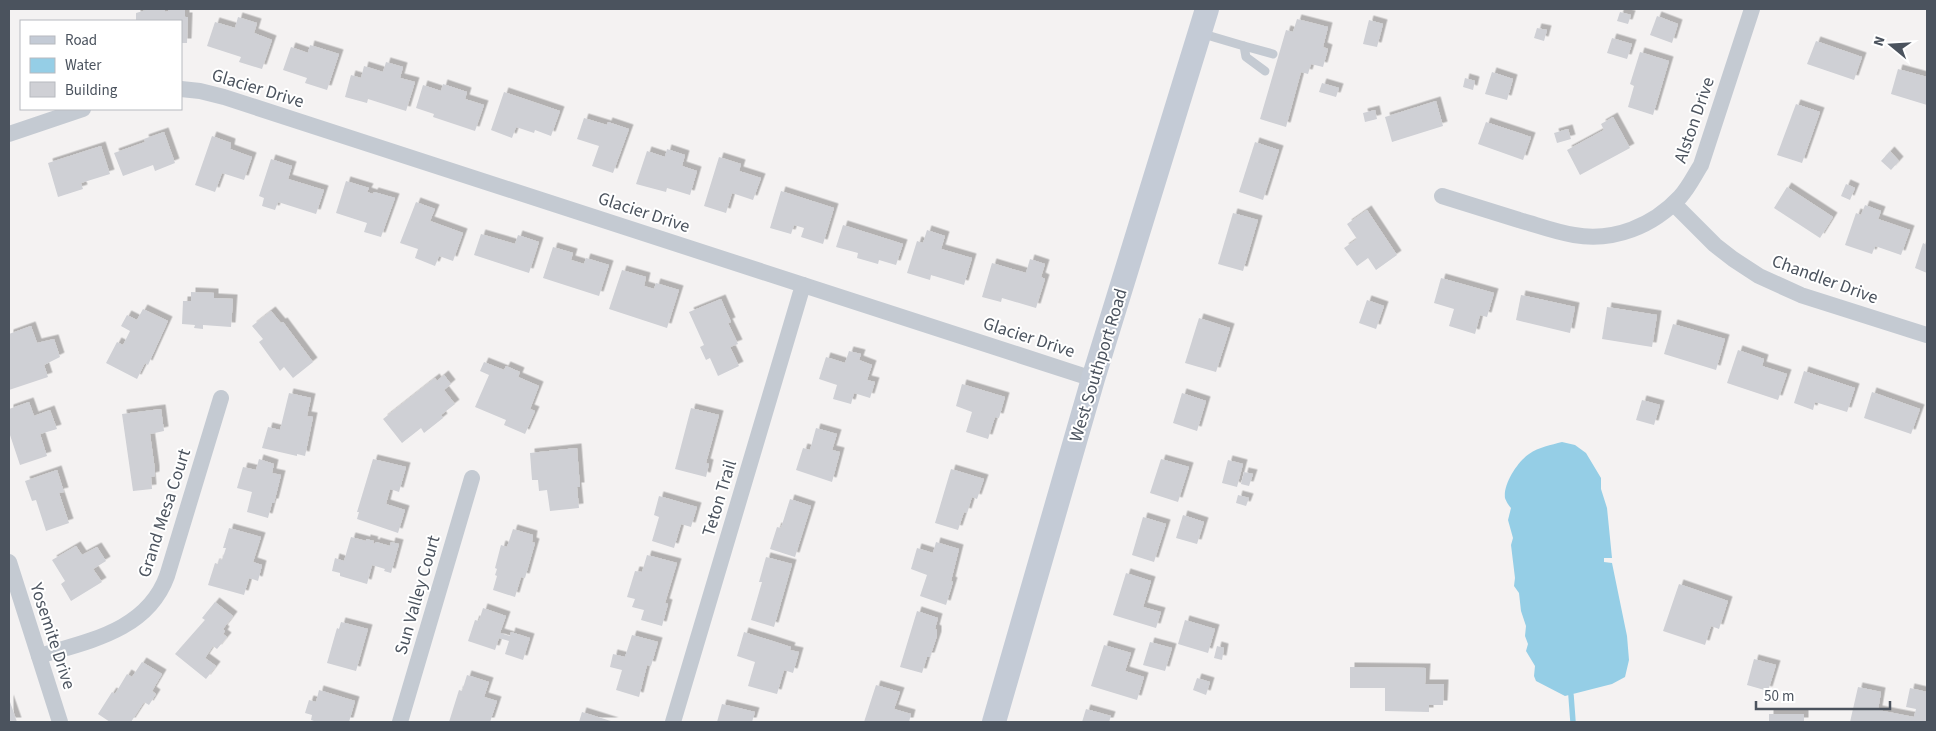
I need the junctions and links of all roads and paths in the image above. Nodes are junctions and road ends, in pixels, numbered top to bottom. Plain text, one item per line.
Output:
1 (1207, 9) edge
2 (1752, 9) edge
3 (1199, 33) junction
4 (1244, 46) junction
5 (1273, 54) dead end
6 (1265, 70) dead end
7 (182, 89) edge
8 (80, 110) edge
9 (9, 134) edge
10 (1442, 196) dead end
11 (1674, 204) junction
12 (803, 285) junction
13 (1927, 336) edge
14 (1093, 379) junction
15 (221, 398) dead end
16 (472, 478) dead end
17 (9, 562) edge
18 (39, 656) junction
19 (60, 722) edge
20 (400, 722) edge
21 (673, 722) edge
22 (994, 722) edge

1 - 3 main road, West Southport Road
2 - 11 street, Alston Drive
3 - 4 lane
3 - 14 main road, West Southport Road
4 - 5 lane
4 - 6 lane
7 - 12 street, Glacier Drive
8 - 9 street
10 - 11 street, Alston Drive
11 - 13 street, Chandler Drive
12 - 14 street, Glacier Drive
12 - 21 street, Teton Trail
14 - 22 main road, West Southport Road
15 - 18 street, Grand Mesa Court
16 - 20 street, Sun Valley Court
17 - 18 street, Yosemite Drive
18 - 19 street, Yosemite Drive

